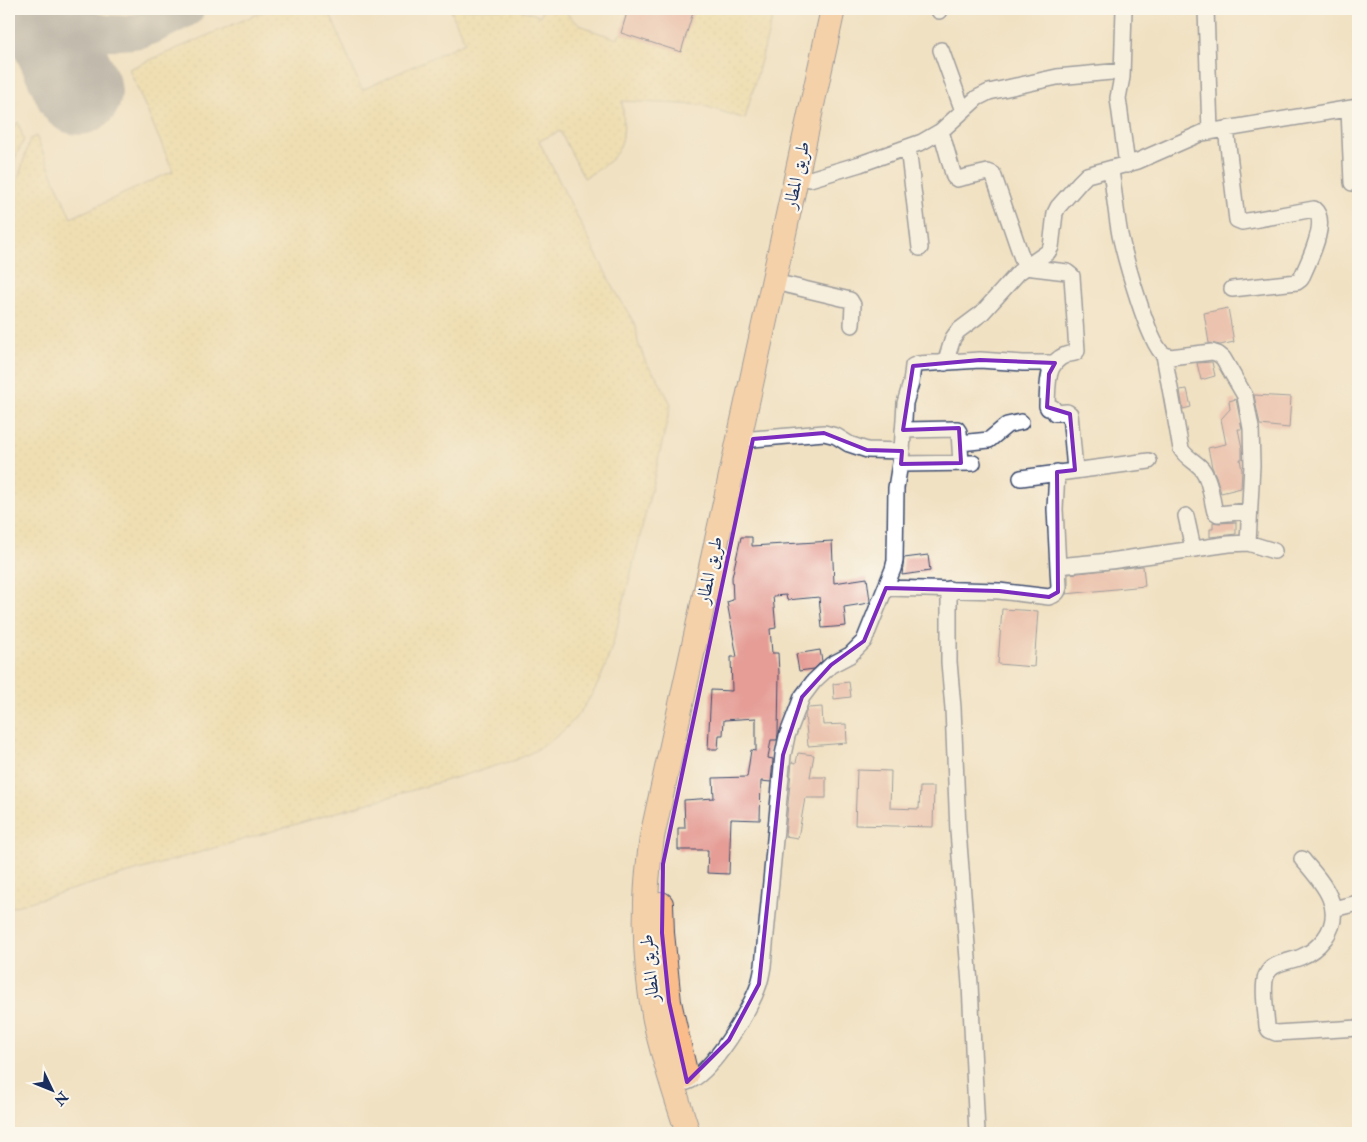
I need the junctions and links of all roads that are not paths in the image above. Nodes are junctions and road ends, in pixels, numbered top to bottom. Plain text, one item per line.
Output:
1 (833, 9) edge
2 (849, 9) edge
3 (1124, 9) edge
4 (1206, 9) edge
5 (833, 42) junction
6 (941, 50) dead end
7 (1122, 71) junction
8 (1354, 108) edge
9 (963, 111) junction
10 (1226, 129) junction
11 (941, 131) junction
12 (1210, 132) junction
13 (908, 147) junction
14 (1127, 165) junction
15 (1111, 170) junction
16 (810, 179) junction
17 (1352, 183) dead end
18 (920, 248) dead end
19 (1025, 267) junction
20 (787, 285) junction
21 (1232, 290) dead end
22 (852, 325) dead end
23 (1164, 355) junction
24 (945, 362) junction
25 (1056, 363) junction
26 (1021, 422) dead end
27 (903, 430) junction
28 (752, 439) junction
29 (960, 443) junction
30 (902, 457) junction
31 (1149, 461) dead end
32 (1075, 470) junction
33 (1056, 472) junction
34 (1021, 478) dead end
35 (1249, 512) junction
36 (1186, 516) dead end
37 (1248, 543) junction
38 (1193, 548) junction
39 (1274, 551) dead end
40 (1058, 566) junction
41 (886, 588) junction
42 (949, 590) junction
43 (1302, 858) dead end
44 (1358, 902) edge
45 (1333, 909) junction
46 (661, 1003) junction
47 (1358, 1028) edge
48 (687, 1082) junction
49 (690, 1132) edge
50 (977, 1133) edge

1 - 5 main road, طريق المطار
2 - 5 main road, طريق المطار
3 - 7 street
4 - 12 street
5 - 16 main road, طريق المطار
5 - 46 main road, طريق المطار
6 - 9 street
7 - 9 street
7 - 14 street
8 - 10 street
8 - 17 street
9 - 11 street
10 - 12 street
10 - 21 street
11 - 13 street
11 - 19 street
12 - 14 street
13 - 16 street
13 - 18 street
14 - 15 street
15 - 19 street
15 - 23 street
16 - 20 main road, طريق المطار
19 - 24 street
19 - 25 street
20 - 22 street
20 - 28 main road, طريق المطار
23 - 35 street
23 - 35 street
24 - 25 street
24 - 27 street
25 - 32 street
26 - 29 street
27 - 29 street
27 - 30 street
28 - 30 street
28 - 46 main road, طريق المطار
29 - 30 street
30 - 41 street
31 - 32 street
32 - 33 street
33 - 34 street
33 - 40 street
35 - 37 street
36 - 38 street
37 - 38 street
37 - 39 street
38 - 40 street
40 - 42 street
41 - 42 street
41 - 48 street
42 - 50 street
43 - 45 street
44 - 45 street
45 - 47 street
46 - 48 main road, طريق المطار
46 - 49 main road, طريق المطار
48 - 49 main road, طريق المطار

